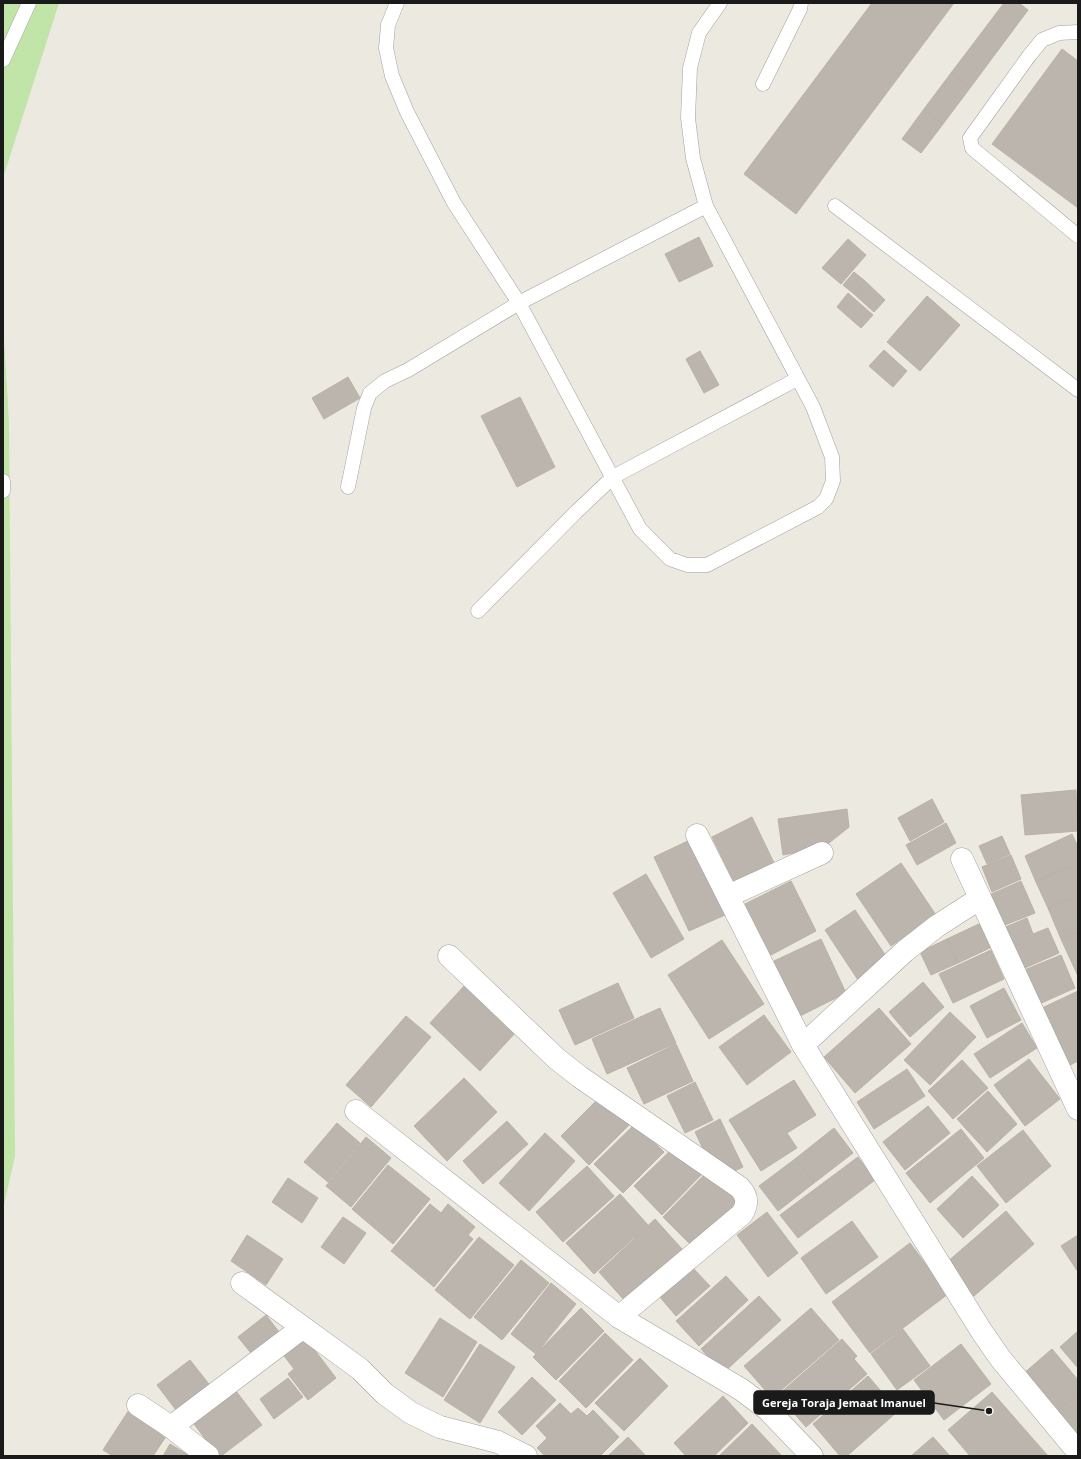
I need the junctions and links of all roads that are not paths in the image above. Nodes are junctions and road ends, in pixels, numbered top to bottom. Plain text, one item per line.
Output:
1 (29, 3) edge
2 (397, 3) edge
3 (720, 3) edge
4 (801, 3) edge
5 (1078, 32) edge
6 (3, 60) edge
7 (763, 84) dead end
8 (706, 206) junction
9 (835, 206) dead end
10 (1078, 236) edge
11 (519, 303) junction
12 (798, 379) junction
13 (1078, 390) edge
14 (613, 477) junction
15 (3, 480) edge
16 (348, 487) dead end
17 (3, 490) edge
18 (478, 611) dead end
19 (697, 836) dead end
20 (822, 854) dead end
21 (962, 859) dead end
22 (728, 896) junction
23 (979, 899) junction
24 (449, 956) dead end
25 (803, 1045) junction
26 (1078, 1109) edge
27 (356, 1112) dead end
28 (242, 1283) dead end
29 (618, 1317) junction
30 (302, 1328) junction
31 (138, 1405) dead end
32 (172, 1427) junction
33 (1078, 1452) edge
34 (208, 1456) edge
35 (526, 1456) edge
36 (812, 1456) edge

1 - 6 lane
2 - 11 lane
3 - 8 lane
4 - 7 lane
5 - 10 lane
8 - 11 lane
8 - 12 lane
9 - 13 lane
11 - 14 lane
11 - 16 lane
12 - 14 lane
12 - 14 lane
14 - 18 lane
15 - 17 lane
19 - 22 street
20 - 22 street
21 - 23 street
22 - 25 street
23 - 25 street
23 - 26 street
24 - 29 street
25 - 33 street
27 - 29 street
28 - 30 street
29 - 36 street
30 - 32 street
30 - 35 street
31 - 32 street
32 - 34 street

